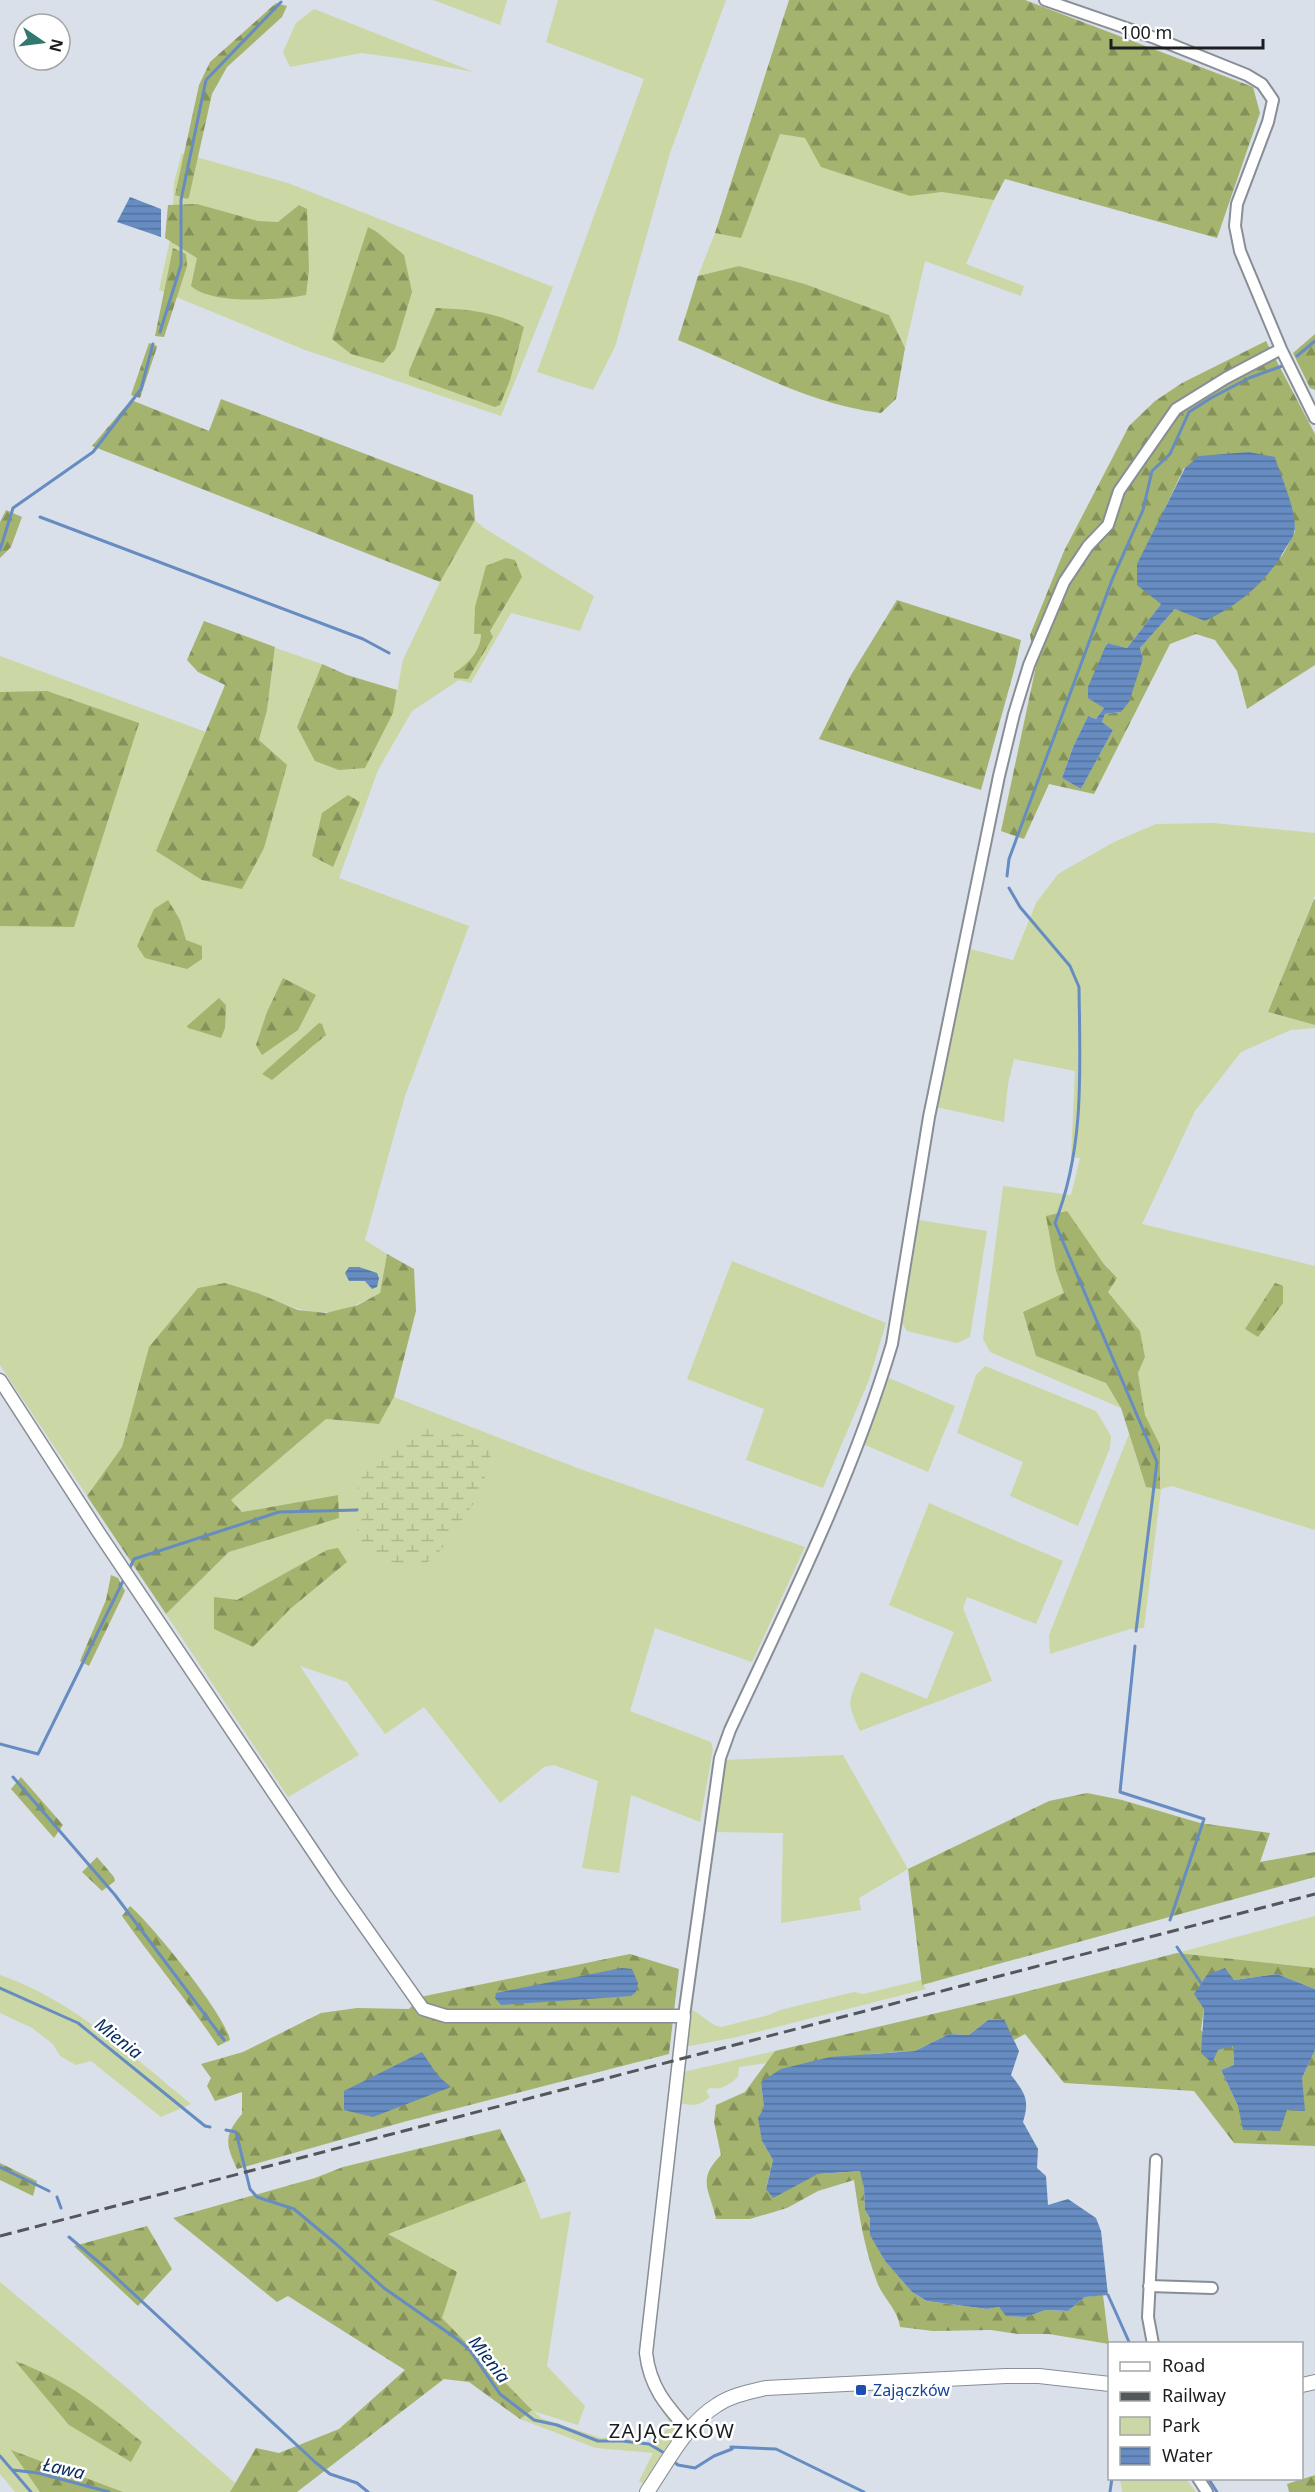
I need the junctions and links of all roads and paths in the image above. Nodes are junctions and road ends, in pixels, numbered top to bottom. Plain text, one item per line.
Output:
1 (1045, 0) edge
2 (1281, 349) junction
3 (1315, 418) edge
4 (0, 1380) edge
5 (684, 2016) junction
6 (1156, 2160) dead end
7 (1149, 2286) junction
8 (1212, 2288) dead end
9 (1153, 2342) edge
10 (1108, 2384) edge
11 (689, 2431) junction
12 (647, 2492) edge

1 - 2 street
2 - 3 street
2 - 5 street
4 - 5 street
5 - 11 street
6 - 7 street
7 - 8 street
7 - 9 street
10 - 11 main road
11 - 12 main road

